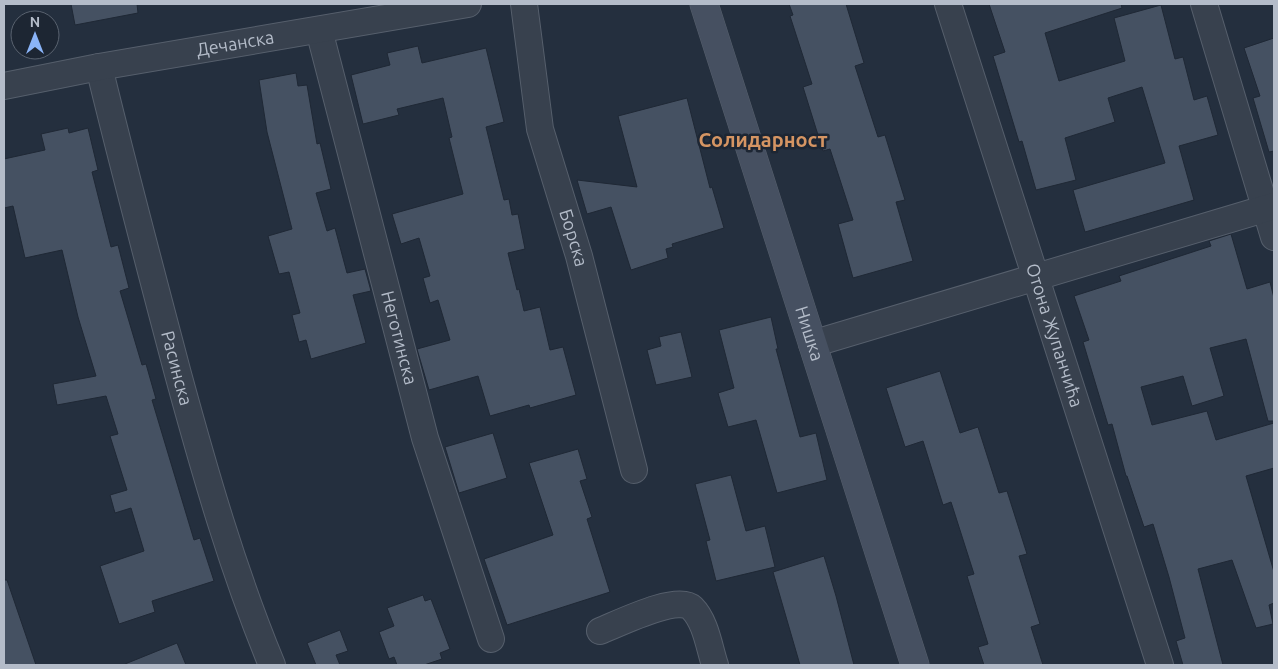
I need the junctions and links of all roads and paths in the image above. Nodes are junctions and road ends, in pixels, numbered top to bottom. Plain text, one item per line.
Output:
1 (468, 4) edge
2 (524, 4) edge
3 (704, 4) edge
4 (948, 4) edge
5 (1204, 4) edge
6 (319, 30) junction
7 (99, 67) junction
8 (4, 86) edge
9 (1270, 208) edge
10 (1274, 237) edge
11 (1035, 276) junction
12 (812, 344) junction
13 (634, 470) dead end
14 (600, 631) dead end
15 (491, 639) dead end
16 (272, 665) edge
17 (715, 665) edge
18 (914, 665) edge
19 (1160, 665) edge

1 - 6 street, Дечанска
2 - 13 street, Борска
3 - 12 main road, Нишка
4 - 11 street, Отона Жупанчића
5 - 9 street
6 - 7 street, Дечанска
6 - 15 street, Неготинска
7 - 8 street, Дечанска
7 - 16 street, Расинска
9 - 10 street
9 - 11 street
11 - 12 street
11 - 19 street, Отона Жупанчића
12 - 18 main road, Нишка
14 - 17 street

